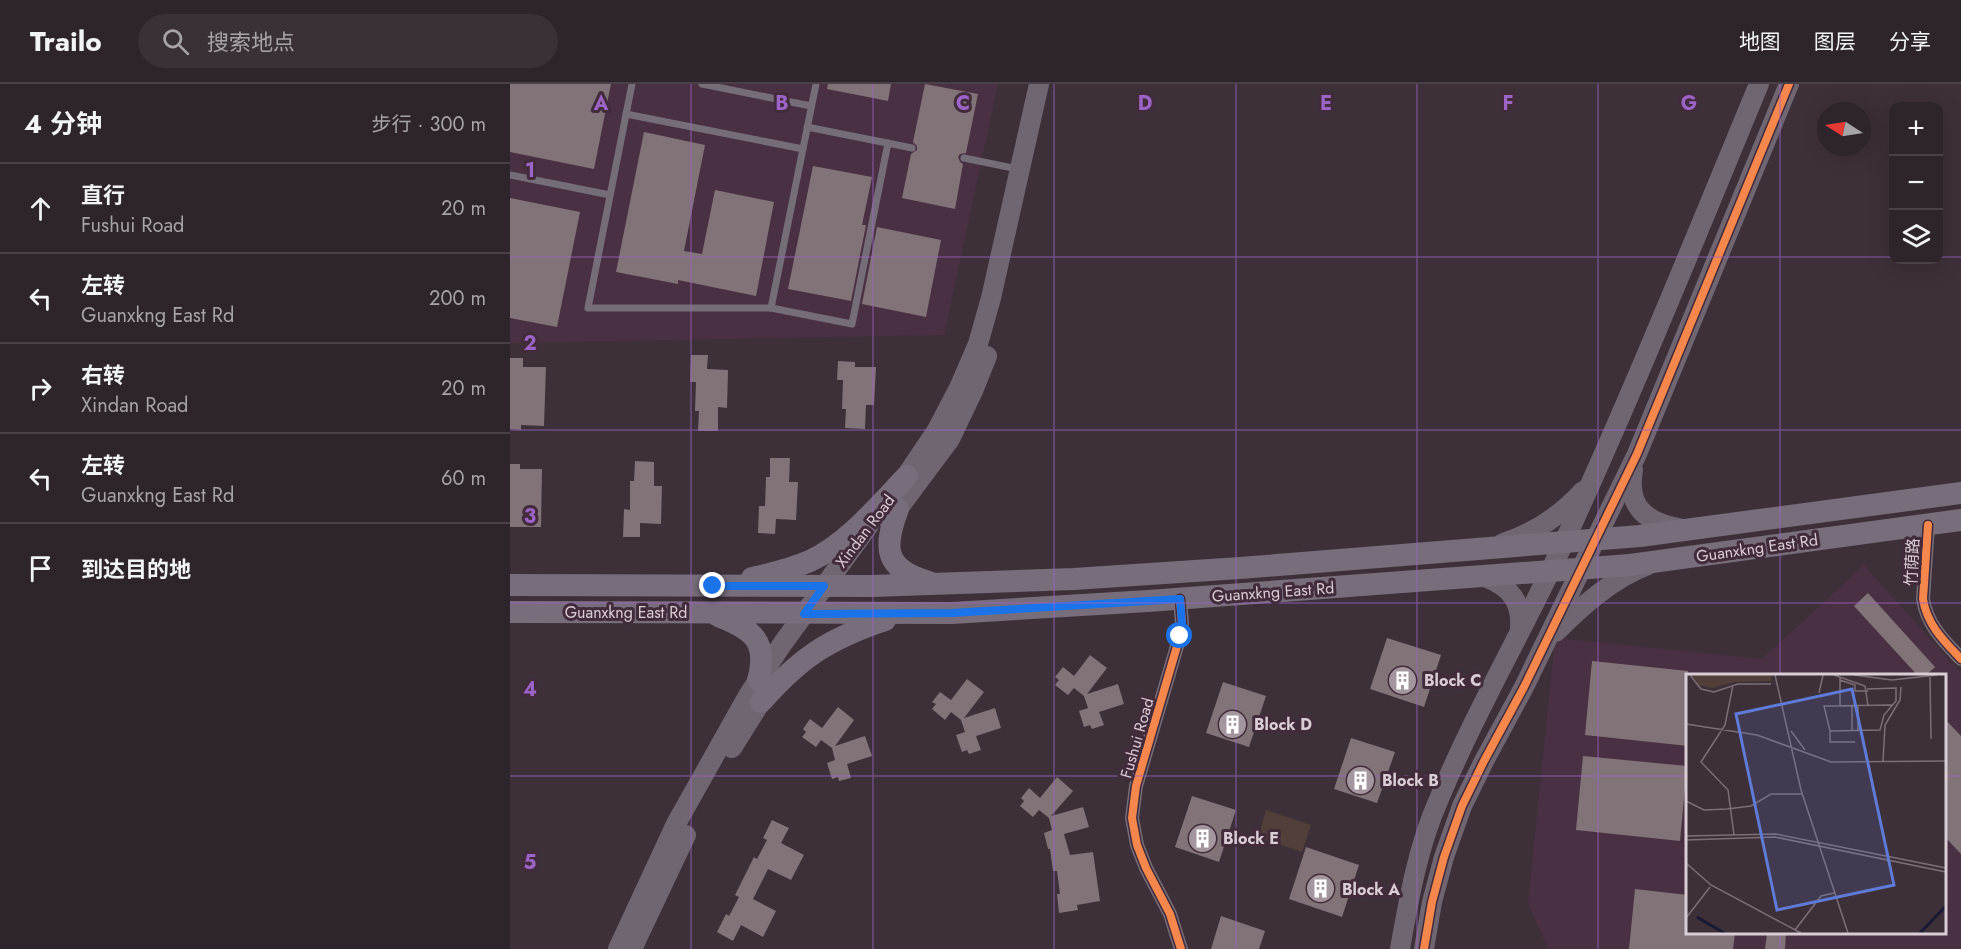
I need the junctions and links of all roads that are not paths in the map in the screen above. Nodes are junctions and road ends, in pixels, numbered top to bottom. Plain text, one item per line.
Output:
1 (632, 84) edge
2 (702, 84) edge
3 (816, 84) edge
4 (1039, 84) edge
5 (1053, 84) edge
6 (1759, 84) edge
7 (1789, 84) edge
8 (811, 106) junction
9 (626, 114) junction
10 (807, 127) junction
11 (888, 143) junction
12 (912, 148) dead end
13 (803, 149) junction
14 (964, 159) dead end
15 (1020, 170) junction
16 (510, 175) edge
17 (610, 195) junction
18 (771, 308) junction
19 (1637, 454) junction
20 (907, 476) junction
21 (1593, 480) junction
22 (1961, 493) edge
23 (898, 509) junction
24 (1961, 520) edge
25 (1928, 525) junction
26 (1689, 530) junction
27 (1596, 540) junction
28 (1564, 543) junction
29 (1487, 549) junction
30 (1659, 561) junction
31 (1581, 568) junction
32 (1550, 571) junction
33 (1485, 577) junction
34 (936, 584) junction
35 (510, 585) edge
36 (713, 586) junction
37 (832, 586) junction
38 (1180, 599) junction
39 (510, 612) edge
40 (705, 612) junction
41 (909, 613) junction
42 (812, 614) junction
43 (1520, 631) junction
44 (1539, 656) junction
45 (1961, 659) edge
46 (758, 680) junction
47 (761, 702) junction
48 (618, 949) edge
49 (632, 949) edge
50 (1181, 949) edge
51 (1400, 949) edge
52 (1424, 949) edge

1 - 9 lane
2 - 8 lane
3 - 8 lane
4 - 15 street, Xindan Road
5 - 23 street, Xindan Road
6 - 21 street
7 - 19 street
8 - 10 lane
9 - 13 lane
9 - 17 lane
10 - 11 lane
10 - 13 lane
11 - 12 lane
11 - 18 lane
13 - 18 lane
14 - 15 lane
15 - 20 street, Xindan Road
16 - 17 lane
17 - 18 lane
19 - 26 street
19 - 27 street
20 - 36 main road
20 - 37 street, Xindan Road
21 - 28 street
21 - 29 street
22 - 26 main road, Guanxkng East Rd
23 - 34 main road
23 - 37 street, Xindan Road
24 - 25 main road, Guanxkng East Rd
25 - 30 main road, Guanxkng East Rd
25 - 45 street, 竹荫路
26 - 27 main road, Guanxkng East Rd
27 - 28 main road, Guanxkng East Rd
27 - 31 street
28 - 29 main road, Guanxkng East Rd
28 - 32 street
29 - 34 main road, Guanxkng East Rd
30 - 31 main road, Guanxkng East Rd
30 - 44 street
31 - 32 main road, Guanxkng East Rd
31 - 44 street
32 - 33 main road, Guanxkng East Rd
32 - 43 street
33 - 38 main road, Guanxkng East Rd
33 - 43 street
34 - 37 main road, Guanxkng East Rd
35 - 36 main road, Guanxkng East Rd
36 - 37 main road, Guanxkng East Rd
37 - 42 street, Xindan Road
38 - 41 main road, Guanxkng East Rd
38 - 50 street, Fushui Road
39 - 40 main road, Guanxkng East Rd
40 - 42 main road, Guanxkng East Rd
40 - 46 main road
41 - 42 main road, Guanxkng East Rd
41 - 47 main road
42 - 46 street, Xindan Road
42 - 47 street, Xindan Road
43 - 51 street
44 - 52 street
46 - 48 street, Xindan Road
47 - 49 street, Xindan Road

